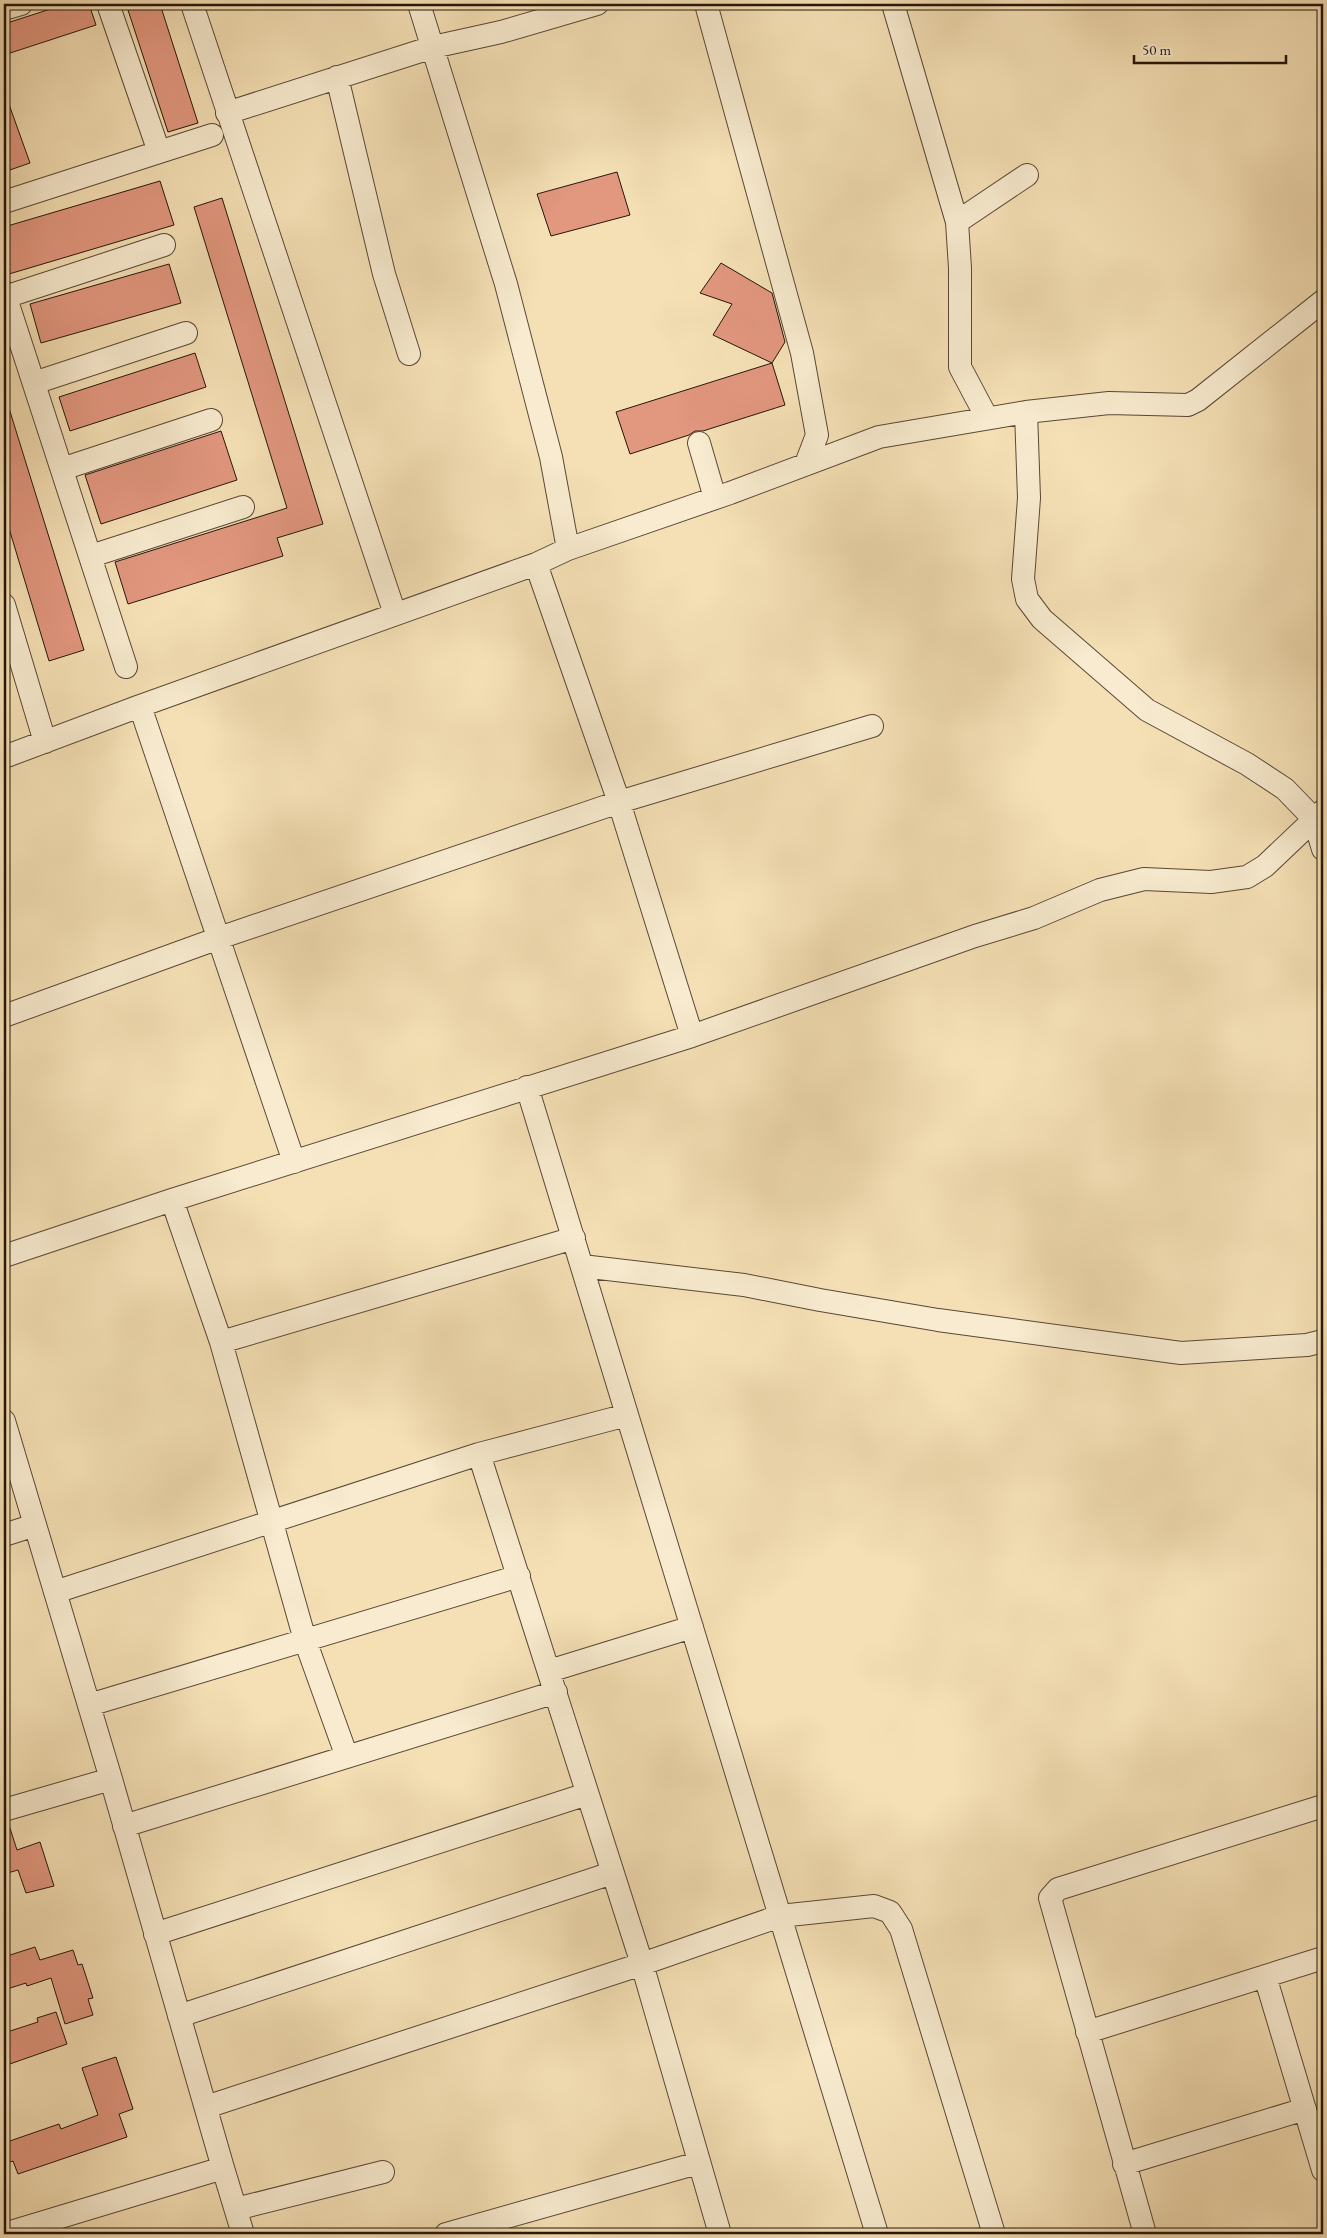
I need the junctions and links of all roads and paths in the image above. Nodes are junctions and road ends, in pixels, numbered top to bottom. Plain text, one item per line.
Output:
1 (21, 4) edge
2 (108, 4) edge
3 (192, 4) edge
4 (419, 4) edge
5 (597, 4) edge
6 (706, 4) edge
7 (893, 4) edge
8 (4, 9) edge
9 (433, 47) junction
10 (337, 77) junction
11 (228, 113) junction
12 (212, 135) dead end
13 (159, 152) junction
14 (1027, 175) dead end
15 (4, 202) edge
16 (957, 222) junction
17 (164, 245) dead end
18 (5, 294) edge
19 (1323, 300) edge
20 (186, 333) dead end
21 (409, 354) dead end
22 (34, 383) junction
23 (1026, 412) junction
24 (986, 418) junction
25 (211, 420) dead end
26 (699, 443) dead end
27 (806, 464) junction
28 (62, 469) junction
29 (715, 498) junction
30 (243, 507) dead end
31 (568, 549) junction
32 (91, 556) junction
33 (536, 564) junction
34 (4, 605) edge
35 (395, 614) junction
36 (126, 667) dead end
37 (140, 706) junction
38 (872, 726) dead end
39 (45, 742) junction
40 (4, 757) edge
41 (619, 802) junction
42 (1318, 815) edge
43 (1323, 849) edge
44 (220, 938) junction
45 (4, 1016) edge
46 (692, 1036) junction
47 (527, 1087) junction
48 (294, 1162) junction
49 (172, 1200) junction
50 (574, 1238) junction
51 (4, 1256) edge
52 (582, 1266) junction
53 (221, 1342) junction
54 (1323, 1342) edge
55 (628, 1414) junction
56 (4, 1421) edge
57 (480, 1454) junction
58 (272, 1522) junction
59 (35, 1525) junction
60 (4, 1535) edge
61 (519, 1576) junction
62 (55, 1592) junction
63 (692, 1627) junction
64 (305, 1640) junction
65 (549, 1671) junction
66 (556, 1692) junction
67 (89, 1705) junction
68 (347, 1757) junction
69 (111, 1778) junction
70 (587, 1794) junction
71 (1323, 1806) edge
72 (4, 1810) edge
73 (124, 1826) junction
74 (612, 1874) junction
75 (780, 1916) junction
76 (155, 1934) junction
77 (1323, 1958) edge
78 (642, 1964) junction
79 (1265, 1976) junction
80 (179, 2016) junction
81 (1087, 2032) junction
82 (206, 2107) junction
83 (1305, 2109) junction
84 (698, 2163) junction
85 (1124, 2164) junction
86 (223, 2168) junction
87 (1323, 2170) edge
88 (383, 2172) dead end
89 (236, 2209) junction
90 (4, 2234) edge
91 (243, 2234) edge
92 (446, 2234) edge
93 (720, 2234) edge
94 (877, 2234) edge
95 (994, 2234) edge
96 (1145, 2234) edge

1 - 8 street
2 - 13 street
3 - 11 street
4 - 9 street
5 - 9 street
6 - 27 street
7 - 16 street
9 - 10 street
9 - 31 street
10 - 11 street
10 - 21 street
11 - 35 street
12 - 13 street
13 - 15 street
14 - 16 street
16 - 24 street
17 - 18 street
18 - 22 street
19 - 23 street
20 - 22 street
22 - 28 street
23 - 24 street
23 - 42 street
24 - 27 street
25 - 28 street
26 - 29 street
27 - 29 street
28 - 32 street
29 - 31 street
30 - 32 street
31 - 33 street
32 - 36 street
33 - 35 street
33 - 41 street
34 - 39 street
35 - 37 street
37 - 39 street
37 - 44 street
38 - 41 street
39 - 40 street
41 - 44 street
41 - 46 street
42 - 43 street
42 - 46 street
44 - 45 street
44 - 48 street
46 - 47 street
47 - 48 street
47 - 50 street
48 - 49 street
49 - 51 street
49 - 53 street
50 - 52 street
50 - 53 street
52 - 54 street
52 - 55 street
53 - 58 street
55 - 57 street
55 - 63 street
56 - 59 street
57 - 58 street
57 - 61 street
58 - 62 street
58 - 64 street
59 - 60 street
59 - 62 street
61 - 64 street
61 - 65 street
62 - 67 street
63 - 65 street
63 - 75 street
64 - 67 street
64 - 68 street
65 - 66 street
66 - 68 street
66 - 70 street
67 - 69 street
68 - 73 street
69 - 72 street
69 - 73 street
70 - 74 street
70 - 76 street
71 - 81 street
73 - 76 street
74 - 78 street
74 - 80 street
75 - 78 street
75 - 94 street
75 - 95 street
76 - 80 street
77 - 79 street
78 - 82 street
78 - 84 street
79 - 81 street
79 - 83 street
80 - 82 street
81 - 85 street
82 - 86 street
83 - 85 street
83 - 87 street
84 - 92 street
84 - 93 street
85 - 96 street
86 - 89 street
86 - 90 street
88 - 89 street
89 - 91 street

